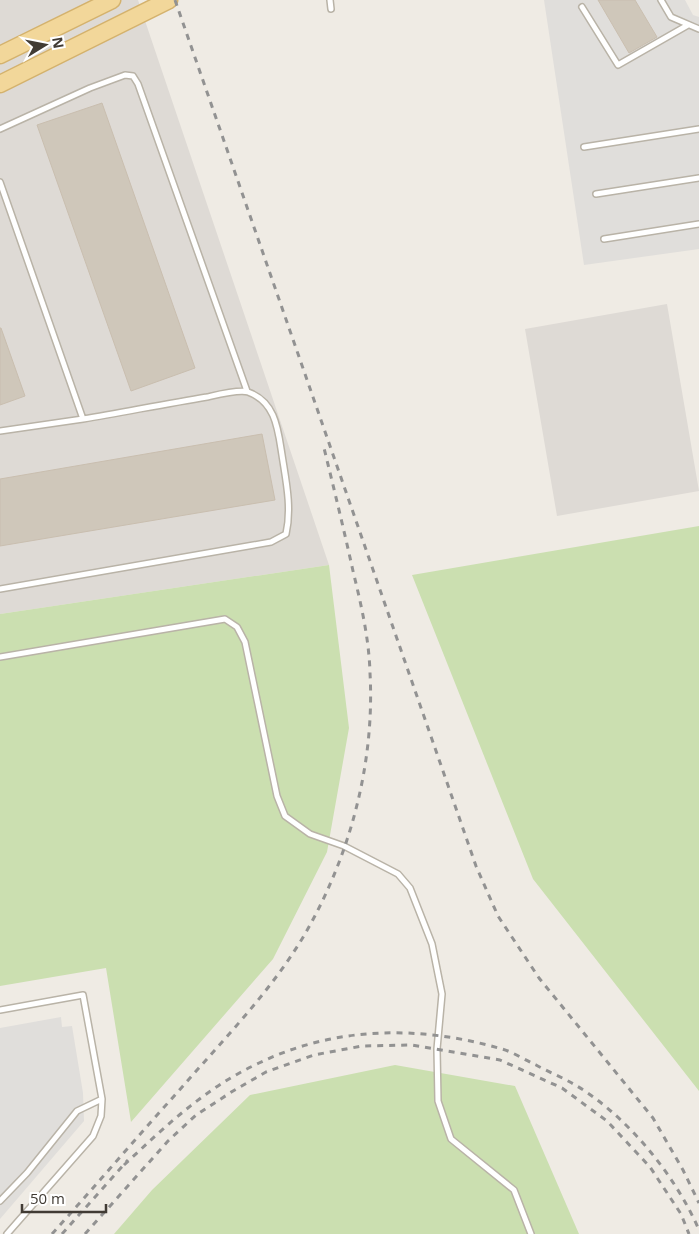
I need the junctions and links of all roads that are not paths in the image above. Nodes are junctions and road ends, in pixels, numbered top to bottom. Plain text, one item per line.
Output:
1 (112, 0) edge
2 (169, 0) edge
3 (330, 0) edge
4 (661, 0) edge
5 (582, 7) dead end
6 (331, 10) dead end
7 (688, 25) junction
8 (699, 29) edge
9 (0, 54) edge
10 (0, 84) edge
11 (699, 129) edge
12 (0, 130) edge
13 (584, 147) dead end
14 (699, 178) edge
15 (0, 182) edge
16 (596, 194) dead end
17 (699, 224) edge
18 (604, 239) dead end
19 (247, 391) junction
20 (83, 419) junction
21 (0, 431) edge
22 (0, 589) edge
23 (0, 657) edge
24 (0, 1010) edge
25 (102, 1098) junction
26 (0, 1202) edge
27 (7, 1234) edge
28 (531, 1234) edge

1 - 9 main road
2 - 10 main road
3 - 6 lane
4 - 7 lane
5 - 7 lane
7 - 8 lane
11 - 13 lane
12 - 19 lane
14 - 16 lane
15 - 20 lane
17 - 18 lane
19 - 20 lane
19 - 22 lane
20 - 21 lane
23 - 28 lane
24 - 25 lane
25 - 26 lane
25 - 27 lane

